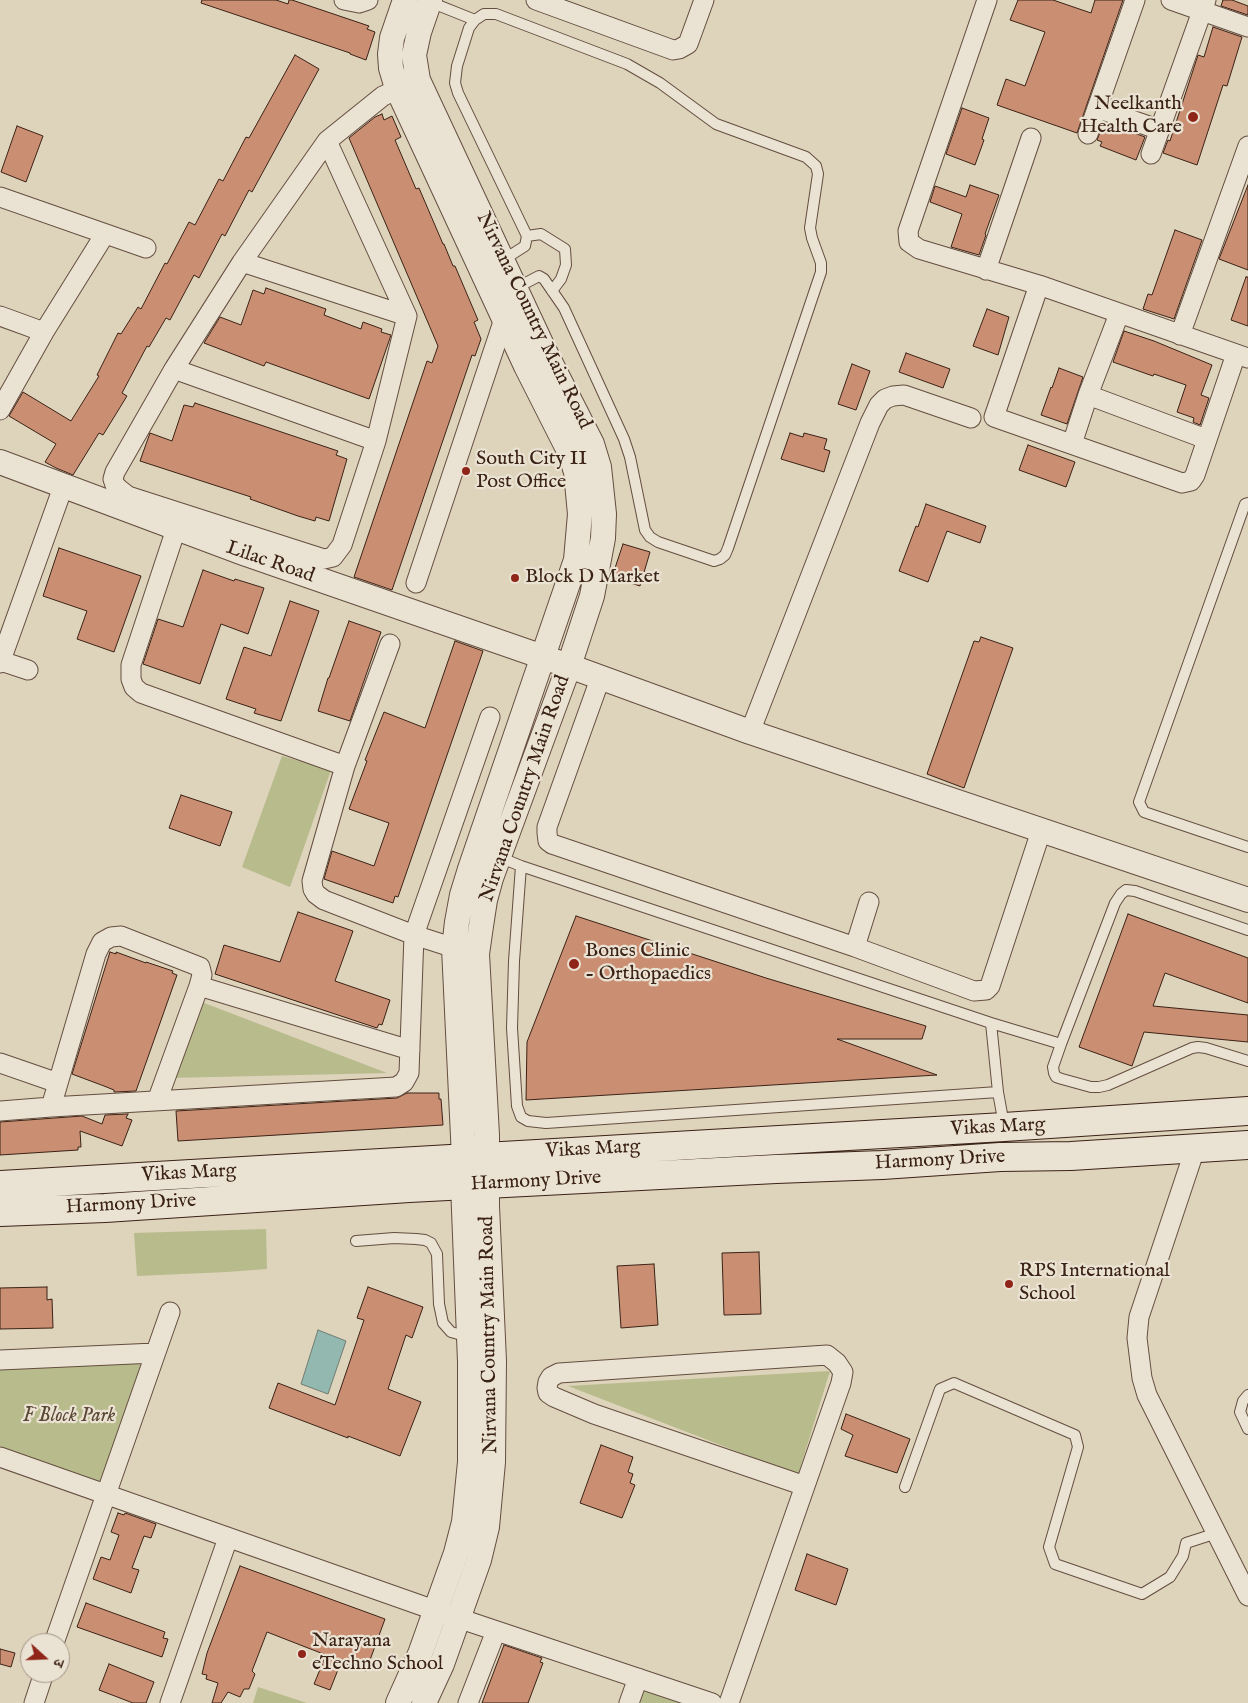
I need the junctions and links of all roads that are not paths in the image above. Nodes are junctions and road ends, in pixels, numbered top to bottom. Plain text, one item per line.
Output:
1 (405, 0) edge
2 (536, 0) edge
3 (704, 0) edge
4 (987, 0) edge
5 (1135, 0) edge
6 (1171, 0) edge
7 (430, 1) edge
8 (1204, 6) edge
9 (475, 20) junction
10 (1248, 27) edge
11 (408, 84) junction
12 (1097, 108) junction
13 (1160, 130) junction
14 (1088, 134) dead end
15 (1031, 138) dead end
16 (327, 141) junction
17 (1248, 146) edge
18 (1151, 154) dead end
19 (0, 197) edge
20 (105, 234) junction
21 (527, 236) junction
22 (146, 248) dead end
23 (503, 260) junction
24 (242, 262) junction
25 (986, 270) junction
26 (1039, 285) junction
27 (516, 288) junction
28 (552, 291) junction
29 (1119, 314) junction
30 (0, 316) edge
31 (408, 316) junction
32 (504, 319) junction
33 (44, 332) junction
34 (1180, 335) junction
35 (1242, 356) edge
36 (174, 369) junction
37 (1088, 395) junction
38 (0, 410) edge
39 (971, 418) dead end
40 (1206, 439) junction
41 (376, 441) junction
42 (1072, 444) junction
43 (0, 462) edge
44 (63, 487) junction
45 (1248, 503) edge
46 (176, 529) junction
47 (416, 583) dead end
48 (4, 642) edge
49 (390, 644) dead end
50 (543, 658) junction
51 (0, 662) edge
52 (569, 666) junction
53 (28, 670) dead end
54 (600, 679) junction
55 (490, 717) dead end
56 (750, 732) junction
57 (345, 766) junction
58 (1041, 831) junction
59 (1248, 847) edge
60 (499, 857) junction
61 (521, 866) junction
62 (1248, 900) edge
63 (869, 902) dead end
64 (1248, 930) edge
65 (414, 935) junction
66 (855, 947) junction
67 (454, 948) junction
68 (477, 954) junction
69 (199, 986) junction
70 (991, 1023) junction
71 (1061, 1044) junction
72 (410, 1050) junction
73 (1248, 1061) edge
74 (0, 1063) edge
75 (58, 1083) junction
76 (998, 1092) junction
77 (157, 1101) junction
78 (50, 1107) junction
79 (0, 1111) edge
80 (1248, 1111) edge
81 (1004, 1128) junction
82 (775, 1140) junction
83 (1248, 1145) edge
84 (1195, 1149) junction
85 (476, 1157) junction
86 (776, 1169) junction
87 (0, 1185) edge
88 (475, 1185) junction
89 (0, 1212) edge
90 (356, 1241) dead end
91 (170, 1312) dead end
92 (469, 1337) junction
93 (155, 1353) junction
94 (0, 1360) edge
95 (1248, 1395) edge
96 (1248, 1429) edge
97 (0, 1457) edge
98 (805, 1486) junction
99 (905, 1487) dead end
100 (105, 1495) junction
101 (1217, 1534) junction
102 (228, 1538) junction
103 (1248, 1596) edge
104 (437, 1611) junction
105 (459, 1618) junction
106 (496, 1630) junction
107 (57, 1633) edge
108 (638, 1678) junction
109 (41, 1683) edge
110 (34, 1703) edge
111 (170, 1703) edge
112 (398, 1703) edge
113 (424, 1703) edge
114 (468, 1703) edge
115 (629, 1703) edge
116 (712, 1703) edge
117 (729, 1703) edge

1 - 11 street, Nirvana Country Main Road
2 - 3 street
4 - 25 street
5 - 12 street
6 - 8 street
7 - 9 lane
7 - 11 street, Nirvana Country Main Road
8 - 10 street
8 - 13 street
9 - 21 lane
9 - 28 lane
11 - 16 street
11 - 23 street, Nirvana Country Main Road
11 - 32 street, Nirvana Country Main Road
12 - 13 street
12 - 14 street
13 - 18 street
15 - 25 street
16 - 24 street
16 - 31 street
17 - 34 street
19 - 20 street
20 - 22 street
20 - 33 street
21 - 23 lane
21 - 28 lane
23 - 27 street, Nirvana Country Main Road
24 - 31 street
24 - 36 street
25 - 26 street
26 - 29 street
26 - 42 street
27 - 28 lane
27 - 52 street, Nirvana Country Main Road
29 - 34 street
29 - 37 street
30 - 33 street
31 - 41 street
32 - 47 street
32 - 50 street, Nirvana Country Main Road
33 - 38 street
34 - 35 street
35 - 40 street
36 - 41 street
36 - 41 street
37 - 40 street
37 - 42 street
39 - 56 street
40 - 42 street
43 - 44 street, Lilac Road
44 - 46 street, Lilac Road
44 - 48 street
45 - 59 lane
46 - 50 street, Lilac Road
46 - 57 street
48 - 51 street
49 - 57 street
50 - 52 street, Lilac Road
50 - 67 street, Nirvana Country Main Road
51 - 53 street
52 - 54 street, Lilac Road
52 - 60 street, Nirvana Country Main Road
54 - 56 street, Lilac Road
54 - 66 street
55 - 65 street
56 - 58 street, Lilac Road
57 - 65 street
58 - 62 street, Lilac Road
58 - 66 street
60 - 61 lane
60 - 68 street, Nirvana Country Main Road
61 - 70 lane
61 - 76 lane
63 - 66 street
64 - 71 lane
65 - 67 street
65 - 72 street
67 - 68 street
67 - 85 street, Nirvana Country Main Road
68 - 85 street, Nirvana Country Main Road
69 - 72 street
69 - 75 street
69 - 77 street
70 - 71 lane
70 - 76 lane
71 - 73 lane
72 - 77 street
74 - 75 street
75 - 78 street
76 - 81 lane
77 - 78 street
78 - 79 street
80 - 81 main road, Vikas Marg
81 - 82 main road, Vikas Marg
82 - 85 main road, Vikas Marg
82 - 86 main road
83 - 84 main road, Harmony Drive
84 - 86 main road, Harmony Drive
84 - 101 street
85 - 87 main road, Vikas Marg
85 - 88 street, Nirvana Country Main Road
86 - 88 main road, Harmony Drive
88 - 89 main road, Harmony Drive
88 - 92 street, Nirvana Country Main Road
88 - 105 street, Nirvana Country Main Road
90 - 92 lane
91 - 93 street
92 - 104 street, Nirvana Country Main Road
93 - 94 street
93 - 100 street
95 - 96 lane
97 - 100 street
98 - 98 street
98 - 117 street
99 - 101 lane
100 - 102 street
100 - 107 street
101 - 103 street
102 - 104 street
102 - 111 street
104 - 105 street
104 - 112 street, Nirvana Country Main Road
105 - 106 street
105 - 113 street, Nirvana Country Main Road
106 - 108 street
106 - 114 street
108 - 115 street
108 - 116 street
109 - 110 street

